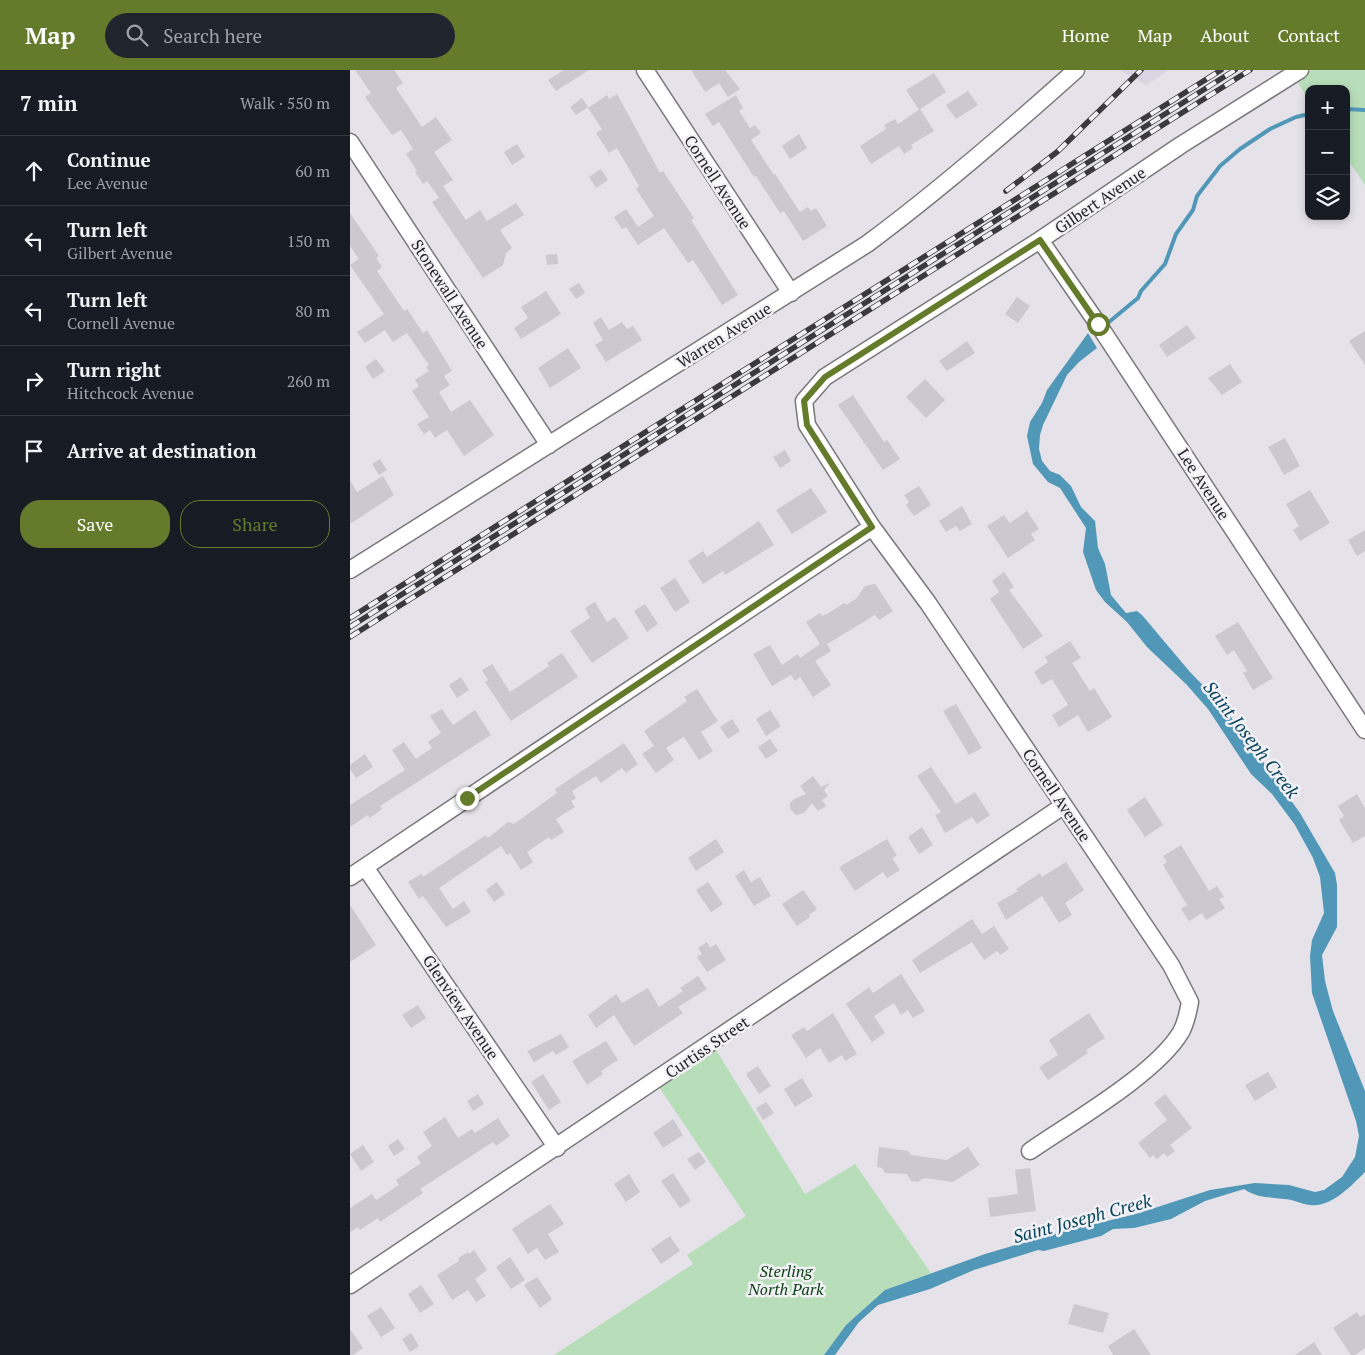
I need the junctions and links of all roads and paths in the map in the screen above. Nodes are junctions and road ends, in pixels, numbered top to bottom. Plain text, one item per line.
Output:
1 (645, 70) edge
2 (1076, 70) edge
3 (1300, 70) edge
4 (350, 142) edge
5 (1040, 240) junction
6 (791, 293) junction
7 (804, 401) joint
8 (549, 445) junction
9 (872, 527) junction
10 (350, 570) edge
11 (1365, 730) edge
12 (1063, 806) junction
13 (365, 867) junction
14 (350, 877) edge
15 (557, 1148) junction
16 (1030, 1151) dead end
17 (350, 1286) edge

1 - 6 street, Cornell Avenue
2 - 6 street, Warren Avenue
3 - 5 street, Gilbert Avenue
4 - 8 street, Stonewall Avenue
5 - 7 street, Gilbert Avenue
5 - 11 street, Lee Avenue
6 - 8 street, Warren Avenue
7 - 9 street, Cornell Avenue
8 - 10 street, Warren Avenue
9 - 12 street, Cornell Avenue
9 - 13 street
12 - 15 street, Curtiss Street
12 - 16 street, Cornell Avenue
13 - 14 street
13 - 15 street, Glenview Avenue
15 - 17 street, Curtiss Street

